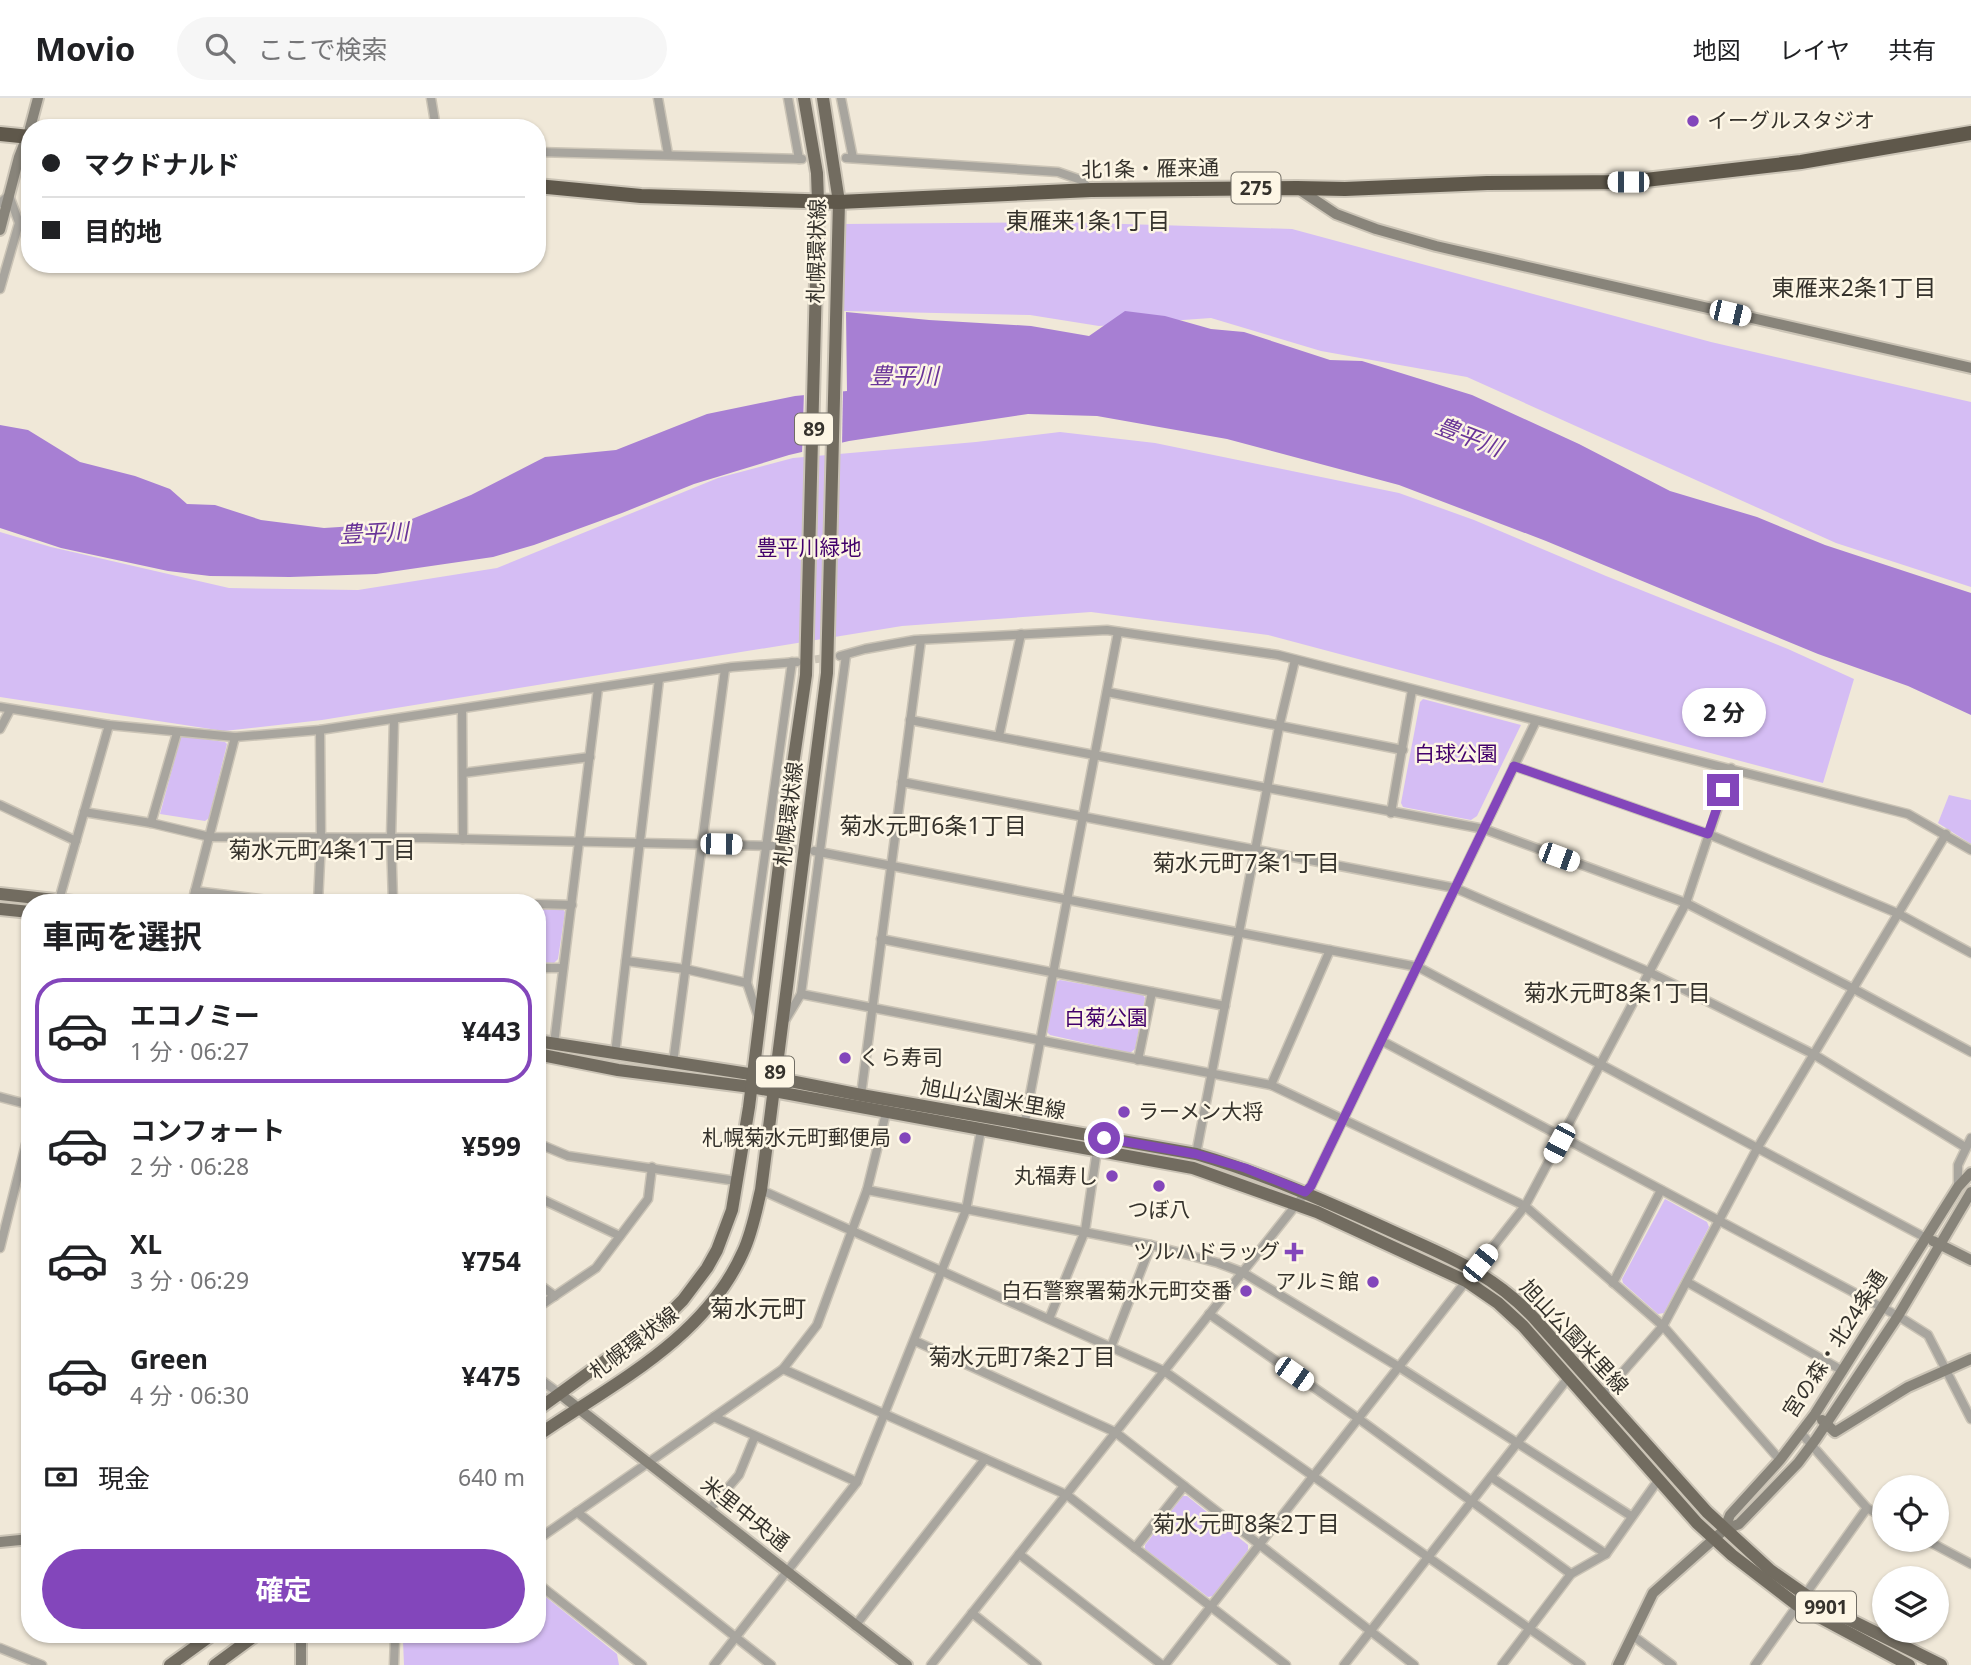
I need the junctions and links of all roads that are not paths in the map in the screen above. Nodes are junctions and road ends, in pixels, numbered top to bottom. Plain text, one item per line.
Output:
1 (38, 98) edge
2 (431, 98) edge
3 (658, 98) edge
4 (788, 98) edge
5 (804, 98) edge
6 (823, 98) edge
7 (841, 98) edge
8 (33, 119) edge
9 (434, 119) edge
10 (21, 133) edge
11 (1971, 133) edge
12 (0, 134) edge
13 (21, 152) edge
14 (546, 152) edge
15 (668, 154) junction
16 (546, 187) edge
17 (1297, 188) junction
18 (1091, 190) junction
19 (9, 195) junction
20 (818, 202) junction
21 (839, 202) junction
22 (0, 203) edge
23 (1, 225) edge
24 (0, 289) edge
25 (1971, 368) edge
26 (1118, 632) junction
27 (1021, 634) junction
28 (921, 640) junction
29 (1295, 660) junction
30 (724, 669) junction
31 (659, 679) junction
32 (598, 688) junction
33 (1412, 690) junction
34 (1107, 692) junction
35 (0, 708) edge
36 (462, 709) junction
37 (10, 710) junction
38 (394, 719) junction
39 (910, 720) junction
40 (1536, 721) junction
41 (109, 725) junction
42 (1279, 727) junction
43 (0, 729) edge
44 (320, 730) junction
45 (177, 733) junction
46 (999, 736) junction
47 (235, 737) junction
48 (1403, 750) junction
49 (1094, 755) junction
50 (590, 757) junction
51 (1514, 766) junction
52 (1731, 768) junction
53 (463, 773) junction
54 (902, 782) junction
55 (1269, 789) junction
56 (0, 805) edge
57 (84, 812) junction
58 (1391, 813) junction
59 (1082, 817) junction
60 (151, 822) junction
61 (1483, 829) junction
62 (1708, 834) junction
63 (1946, 834) junction
64 (210, 837) junction
65 (391, 838) junction
66 (321, 839) junction
67 (463, 839) junction
68 (76, 841) junction
69 (580, 842) junction
70 (640, 843) junction
71 (701, 844) junction
72 (770, 846) junction
73 (1256, 849) junction
74 (1971, 850) edge
75 (816, 851) junction
76 (891, 865) junction
77 (1455, 888) junction
78 (195, 891) junction
79 (0, 894) edge
80 (61, 894) edge
81 (194, 894) edge
82 (219, 894) edge
83 (318, 894) edge
84 (393, 894) edge
85 (21, 896) edge
86 (1066, 899) junction
87 (1686, 902) junction
88 (546, 904) edge
89 (572, 905) junction
90 (0, 909) edge
91 (21, 911) edge
92 (1898, 913) junction
93 (1240, 932) junction
94 (881, 939) junction
95 (1330, 950) junction
96 (1971, 953) edge
97 (626, 961) junction
98 (1418, 967) junction
99 (546, 968) edge
100 (563, 968) junction
101 (685, 970) junction
102 (1052, 972) junction
103 (1649, 972) junction
104 (747, 984) junction
105 (1852, 988) junction
106 (1152, 992) junction
107 (801, 994) junction
108 (1225, 1006) junction
109 (872, 1008) junction
110 (758, 1019) junction
111 (780, 1028) junction
112 (1039, 1040) junction
113 (1382, 1041) junction
114 (546, 1043) edge
115 (554, 1044) junction
116 (1971, 1052) edge
117 (615, 1054) junction
118 (1813, 1054) junction
119 (546, 1056) edge
120 (1138, 1059) junction
121 (673, 1063) junction
122 (1601, 1063) junction
123 (1212, 1074) junction
124 (775, 1078) junction
125 (752, 1081) junction
126 (1270, 1085) junction
127 (774, 1092) junction
128 (861, 1095) junction
129 (0, 1097) edge
130 (21, 1103) edge
131 (886, 1113) junction
132 (1343, 1120) junction
133 (981, 1130) junction
134 (1023, 1130) junction
135 (1562, 1137) junction
136 (1971, 1138) edge
137 (546, 1147) edge
138 (1758, 1147) junction
139 (1965, 1147) junction
140 (1097, 1150) junction
141 (1196, 1154) junction
142 (21, 1163) edge
143 (652, 1167) junction
144 (1971, 1174) edge
145 (736, 1181) junction
146 (1958, 1187) junction
147 (761, 1190) junction
148 (867, 1190) junction
149 (1661, 1190) junction
150 (1305, 1192) junction
151 (1970, 1194) edge
152 (546, 1201) edge
153 (1295, 1204) junction
154 (1525, 1206) junction
155 (966, 1210) junction
156 (1719, 1221) junction
157 (1085, 1231) junction
158 (853, 1232) junction
159 (620, 1236) junction
160 (1926, 1238) junction
161 (1939, 1244) junction
162 (0, 1245) edge
163 (1151, 1245) junction
164 (1971, 1260) edge
165 (1475, 1269) junction
166 (942, 1272) junction
167 (1242, 1272) junction
168 (1466, 1281) junction
169 (1687, 1282) junction
170 (1614, 1283) junction
171 (546, 1290) edge
172 (555, 1296) junction
173 (546, 1302) edge
174 (1882, 1308) junction
175 (1209, 1314) junction
176 (1898, 1316) junction
177 (1049, 1319) junction
178 (1663, 1326) junction
179 (915, 1341) junction
180 (1111, 1347) junction
181 (1971, 1359) edge
182 (1399, 1367) junction
183 (783, 1369) junction
184 (1945, 1369) junction
185 (1164, 1371) junction
186 (1843, 1371) junction
187 (1568, 1378) junction
188 (546, 1384) edge
189 (560, 1394) junction
190 (1603, 1395) junction
191 (546, 1404) edge
192 (1592, 1405) junction
193 (579, 1408) junction
194 (886, 1414) junction
195 (1815, 1414) junction
196 (714, 1417) junction
197 (1359, 1419) junction
198 (1971, 1419) edge
199 (1826, 1424) junction
200 (546, 1430) edge
201 (1115, 1432) junction
202 (1801, 1433) junction
203 (755, 1436) junction
204 (1518, 1444) junction
205 (1811, 1445) junction
206 (985, 1459) junction
207 (1780, 1460) junction
208 (649, 1463) junction
209 (1314, 1476) junction
210 (1491, 1477) junction
211 (1659, 1479) junction
212 (857, 1482) junction
213 (1184, 1486) junction
214 (1067, 1495) junction
215 (1472, 1502) junction
216 (1867, 1508) junction
217 (709, 1510) junction
218 (1872, 1511) edge
219 (577, 1512) junction
220 (1632, 1516) junction
221 (546, 1534) edge
222 (1720, 1534) junction
223 (21, 1540) edge
224 (0, 1542) edge
225 (1259, 1546) junction
226 (1135, 1548) junction
227 (1948, 1552) edge
228 (1019, 1554) junction
229 (1606, 1554) junction
230 (1428, 1557) junction
231 (1971, 1564) edge
232 (788, 1572) junction
233 (1570, 1574) junction
234 (546, 1590) edge
235 (1800, 1600) junction
236 (1211, 1608) junction
237 (972, 1614) junction
238 (855, 1626) junction
239 (1529, 1630) junction
240 (1370, 1631) junction
241 (1632, 1635) junction
242 (735, 1637) junction
243 (201, 1643) edge
244 (245, 1643) edge
245 (301, 1643) edge
246 (395, 1643) edge
247 (0, 1647) edge
248 (636, 1663) edge
249 (42, 1665) edge
250 (170, 1665) edge
251 (215, 1665) edge
252 (301, 1665) edge
253 (394, 1665) edge
254 (714, 1665) edge
255 (771, 1665) edge
256 (907, 1665) edge
257 (931, 1665) edge
258 (1037, 1665) edge
259 (1164, 1665) edge
260 (1286, 1665) edge
261 (1344, 1665) edge
262 (1413, 1665) edge
263 (1502, 1665) edge
264 (1581, 1665) edge
265 (1618, 1665) edge
266 (1672, 1665) edge
267 (1755, 1665) edge
268 (1909, 1665) edge
269 (1941, 1665) edge

1 - 8 street
2 - 9 street
3 - 15 street
4 - 15 street
5 - 20 main road, 札幌環状線 / 89
6 - 21 main road, 札幌環状線 / 89
7 - 18 street
10 - 12 highway
11 - 17 highway, 北1条・雁来通 / 275
13 - 19 street
14 - 15 street
16 - 20 highway, 北1条・雁来通 / 275
17 - 18 highway, 北1条・雁来通 / 275
17 - 25 street
18 - 21 highway, 北1条・雁来通 / 275
19 - 22 street
19 - 23 street
19 - 24 street
20 - 21 highway, 北1条・雁来通 / 275
20 - 110 main road, 札幌環状線 / 89
21 - 111 main road, 札幌環状線 / 89
26 - 27 street
26 - 29 street
26 - 34 street
27 - 28 street
27 - 46 street
28 - 39 street
28 - 75 street
29 - 33 street
29 - 42 street
30 - 31 street
30 - 71 street
30 - 72 street
31 - 32 street
31 - 70 street
32 - 36 street
32 - 50 street
33 - 40 street
33 - 48 street
34 - 42 street
34 - 49 street
35 - 37 street
36 - 38 street
36 - 53 street
37 - 41 street
37 - 43 street
38 - 44 street
38 - 65 street
39 - 46 street
39 - 54 street
40 - 51 street
40 - 52 street
41 - 45 street
41 - 57 street
42 - 48 street
42 - 55 street
44 - 47 street
44 - 66 street
45 - 47 street
45 - 60 street
46 - 49 street
47 - 64 street
48 - 58 street
49 - 55 street
49 - 59 street
50 - 53 street
50 - 69 street
51 - 61 street
51 - 62 street
52 - 62 street
52 - 63 street
53 - 67 street
54 - 59 street
54 - 76 street
55 - 58 street
55 - 73 street
56 - 68 street
57 - 60 street
57 - 68 street
58 - 61 street
59 - 73 street
59 - 86 street
60 - 64 street
61 - 77 street
61 - 87 street
62 - 87 street
62 - 92 street
63 - 74 street
63 - 92 street
64 - 66 street
64 - 78 street
65 - 66 street
65 - 67 street
65 - 84 street
66 - 83 street
67 - 69 street
68 - 80 street
69 - 70 street
69 - 89 street
70 - 71 street
70 - 97 street
71 - 72 street
71 - 101 street
72 - 104 street
73 - 77 street
73 - 93 street
75 - 76 street
75 - 107 street
76 - 86 street
76 - 94 street
77 - 98 street
77 - 103 street
78 - 81 street
78 - 82 street
79 - 85 main road
86 - 93 street
86 - 102 street
87 - 103 street
87 - 105 street
88 - 89 street
89 - 100 street
90 - 91 main road
92 - 96 street
92 - 105 street
93 - 95 street
93 - 108 street
94 - 102 street
94 - 109 street
95 - 98 street
95 - 126 street
97 - 101 street
97 - 117 street
98 - 113 street
98 - 122 street
99 - 100 street
100 - 115 street
101 - 104 street
101 - 121 street
102 - 106 street
102 - 112 street
103 - 118 street
103 - 122 street
104 - 110 street
105 - 116 street
105 - 118 street
106 - 108 street
106 - 120 street
107 - 109 street
107 - 111 street
108 - 123 street
109 - 112 street
109 - 128 street
110 - 125 main road, 札幌環状線 / 89
111 - 124 main road, 札幌環状線 / 89
112 - 120 street
112 - 134 street
113 - 132 street
113 - 135 street
114 - 115 main road, 旭山公園米里線 / 9901
115 - 117 main road, 旭山公園米里線 / 9901
117 - 121 main road, 旭山公園米里線 / 9901
118 - 138 street
118 - 139 street
119 - 125 main road, 旭山公園米里線 / 9901
120 - 123 street
121 - 125 main road, 旭山公園米里線 / 9901
122 - 135 street
122 - 138 street
123 - 126 street
123 - 141 street
124 - 125 main road, 旭山公園米里線 / 9901
124 - 127 main road, 札幌環状線 / 89
124 - 128 main road, 旭山公園米里線 / 9901
125 - 127 main road, 旭山公園米里線 / 9901
125 - 145 main road, 札幌環状線 / 89
126 - 132 street
127 - 131 main road, 旭山公園米里線 / 9901
127 - 147 main road, 札幌環状線 / 89
128 - 134 main road, 旭山公園米里線 / 9901
129 - 130 street
131 - 133 main road, 旭山公園米里線 / 9901
131 - 148 street
132 - 150 street
132 - 154 street
133 - 134 main road, 旭山公園米里線 / 9901
133 - 155 street
134 - 140 main road, 旭山公園米里線 / 9901
134 - 141 main road, 旭山公園米里線 / 9901
135 - 149 street
135 - 154 street
136 - 139 street
137 - 143 street
138 - 156 street
138 - 160 street
139 - 146 street
140 - 153 main road, 旭山公園米里線 / 9901
140 - 157 street
141 - 150 main road, 旭山公園米里線 / 9901
142 - 162 street
143 - 145 street
143 - 159 street
144 - 146 street, 宮の森・北24条通
145 - 189 main road, 札幌環状線 / 89
146 - 160 street, 宮の森・北24条通
147 - 158 street
147 - 193 main road, 札幌環状線 / 89
148 - 155 street
148 - 158 street
149 - 156 street
149 - 170 street
150 - 153 street
150 - 165 main road, 旭山公園米里線 / 9901
151 - 161 street, 宮の森・北24条通
152 - 159 street
153 - 167 street
153 - 168 main road, 旭山公園米里線 / 9901
154 - 165 street
154 - 170 street
155 - 157 street
155 - 166 street
156 - 169 street
156 - 174 street
157 - 163 street
157 - 177 street
158 - 166 street
158 - 183 street
159 - 172 street
160 - 161 street
160 - 174 street, 宮の森・北24条通
161 - 164 street
161 - 176 street, 宮の森・北24条通
163 - 167 street
163 - 180 street
165 - 168 street
165 - 190 main road, 旭山公園米里線 / 9901
166 - 177 street
166 - 179 street
167 - 175 street
167 - 182 street
168 - 182 street
168 - 187 main road, 旭山公園米里線 / 9901
169 - 178 street
169 - 186 street
170 - 178 street
171 - 172 street
172 - 173 street
174 - 176 street
174 - 186 street, 宮の森・北24条通
175 - 185 street
175 - 197 street
176 - 184 street
176 - 199 street, 宮の森・北24条通
177 - 180 street
178 - 190 street
178 - 207 street
179 - 194 street
179 - 201 street
180 - 185 street
181 - 184 street
182 - 197 street
182 - 204 street
183 - 194 street
183 - 196 street
184 - 198 street
184 - 199 street
185 - 201 street
185 - 209 street
186 - 195 street, 宮の森・北24条通
187 - 192 main road, 旭山公園米里線 / 9901
187 - 204 street
188 - 189 street
189 - 191 main road, 札幌環状線 / 89
189 - 193 street, 米里中央通
190 - 192 street
190 - 222 main road, 旭山公園米里線 / 9901
192 - 211 main road, 旭山公園米里線 / 9901
193 - 200 main road, 札幌環状線 / 89
193 - 208 street, 米里中央通
194 - 206 street
194 - 212 street
195 - 199 street
195 - 202 street, 宮の森・北24条通
196 - 203 street
196 - 208 street
197 - 209 street
197 - 215 street
199 - 205 street, 宮の森・北24条通
201 - 213 street
201 - 214 street
202 - 205 street
202 - 207 street, 宮の森・北24条通
203 - 212 street
203 - 217 street
204 - 210 street
204 - 220 street
205 - 216 street
205 - 222 street, 宮の森・北24条通
206 - 214 street
206 - 238 street
207 - 222 street, 宮の森・北24条通
208 - 217 street, 米里中央通
208 - 219 street
209 - 225 street
209 - 230 street
210 - 215 street
210 - 229 street
211 - 220 street
211 - 222 main road, 旭山公園米里線 / 9901
212 - 232 street
213 - 225 street
213 - 226 street
214 - 226 street
214 - 228 street
215 - 230 street
215 - 233 street
216 - 218 street
216 - 235 street
217 - 232 street, 米里中央通
219 - 221 street
219 - 242 street
220 - 229 street
222 - 235 main road, 旭山公園米里線 / 9901
222 - 241 street
223 - 224 street
225 - 236 street
225 - 240 street
226 - 236 street
227 - 231 street
228 - 237 street
228 - 259 street
229 - 233 street
230 - 239 street
230 - 240 street
232 - 238 street, 米里中央通
232 - 242 street
233 - 239 street
234 - 248 street
235 - 267 street
235 - 268 main road, 旭山公園米里線 / 9901
235 - 269 main road, 旭山公園米里線 / 9901
236 - 259 street
236 - 260 street
237 - 257 street
237 - 258 street
238 - 256 street, 米里中央通
239 - 263 street
239 - 264 street
240 - 261 street
240 - 262 street
241 - 265 street
241 - 266 street
242 - 254 street
242 - 255 street
243 - 250 main road
244 - 251 main road
245 - 252 street
246 - 253 street
247 - 249 street

